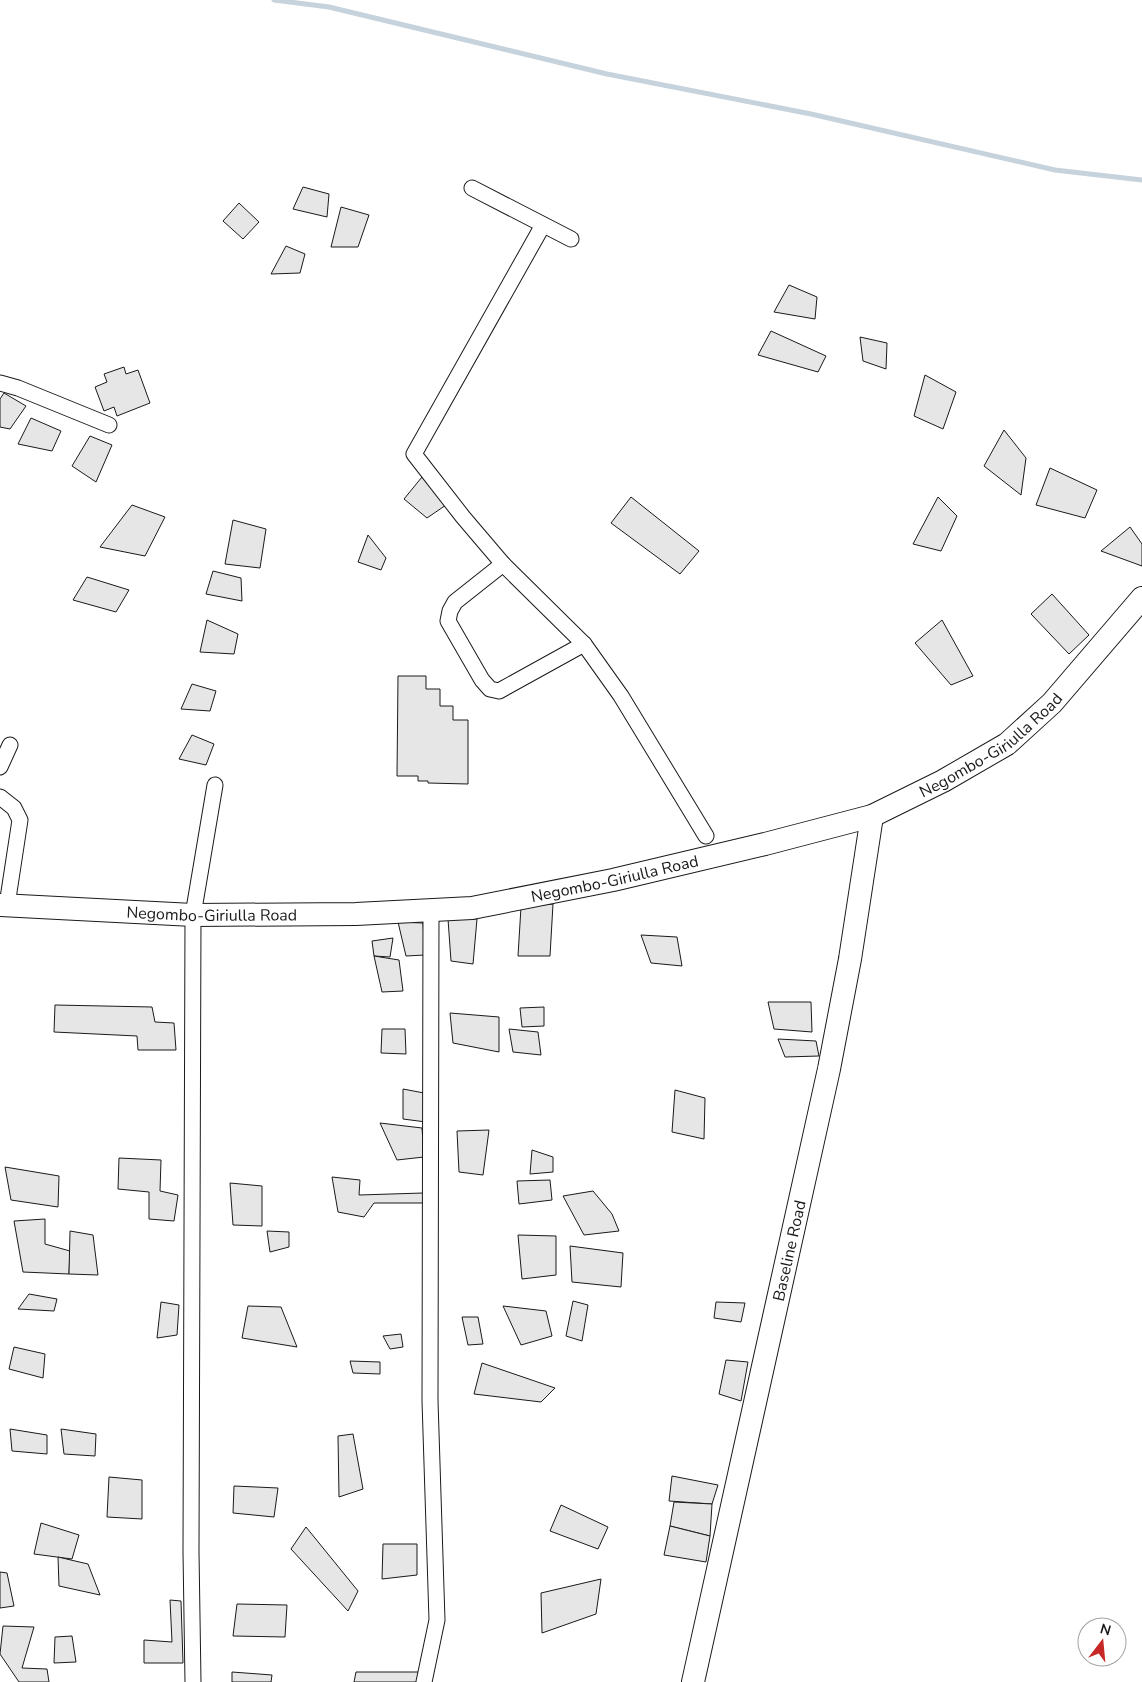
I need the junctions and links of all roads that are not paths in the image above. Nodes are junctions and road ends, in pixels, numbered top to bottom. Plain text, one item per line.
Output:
1 (472, 188) dead end
2 (543, 225) junction
3 (571, 239) dead end
4 (0, 383) edge
5 (109, 425) dead end
6 (503, 564) junction
7 (1142, 598) edge
8 (584, 644) junction
9 (10, 745) dead end
10 (0, 768) edge
11 (216, 785) dead end
12 (0, 797) edge
13 (872, 816) junction
14 (706, 836) dead end
15 (4, 905) edge
16 (431, 911) junction
17 (193, 915) junction
18 (193, 1682) edge
19 (424, 1682) edge
20 (693, 1682) edge

1 - 2 street
2 - 3 street
2 - 6 street
4 - 5 street
6 - 8 street
6 - 8 street
7 - 13 main road, Negombo-Giriulla Road
8 - 14 street
9 - 10 street
11 - 17 street
12 - 15 street
13 - 16 main road, Negombo-Giriulla Road
13 - 20 main road, Baseline Road
15 - 17 main road, Negombo-Giriulla Road
16 - 17 main road, Negombo-Giriulla Road
16 - 19 street
17 - 18 street

